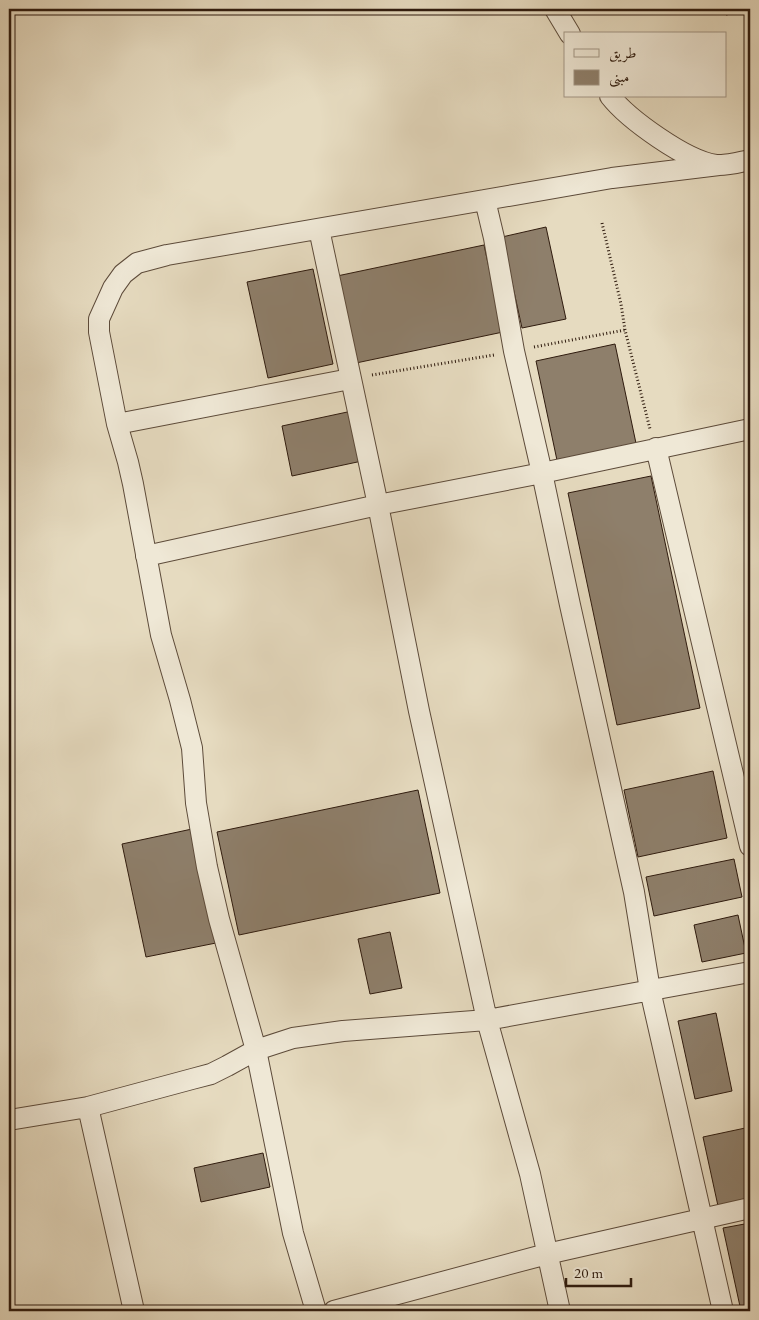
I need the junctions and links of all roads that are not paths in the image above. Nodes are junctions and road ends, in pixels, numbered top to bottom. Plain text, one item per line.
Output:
1 (555, 9) edge
2 (569, 32) edge
3 (611, 98) edge
4 (719, 165) junction
5 (749, 166) edge
6 (485, 200) junction
7 (319, 229) junction
8 (350, 378) junction
9 (117, 424) junction
10 (750, 428) edge
11 (656, 448) junction
12 (542, 473) junction
13 (378, 505) junction
14 (146, 556) junction
15 (750, 846) edge
16 (750, 972) edge
17 (650, 990) junction
18 (487, 1020) junction
19 (256, 1050) junction
20 (88, 1107) junction
21 (9, 1120) edge
22 (750, 1208) edge
23 (702, 1219) junction
24 (547, 1254) junction
25 (134, 1311) edge
26 (316, 1311) edge
27 (334, 1311) edge
28 (560, 1311) edge
29 (724, 1311) edge

1 - 2 street
3 - 4 street
4 - 5 street
4 - 6 street
6 - 7 street
6 - 12 street
7 - 8 street
7 - 9 street
8 - 9 street
8 - 13 street
9 - 14 street
10 - 11 street
11 - 12 street
11 - 15 street
12 - 13 street
12 - 17 street
13 - 14 street
13 - 18 street
14 - 19 street
16 - 17 street
17 - 18 street
17 - 23 street
18 - 19 street
18 - 24 street
19 - 20 street
19 - 26 street
20 - 21 street
20 - 25 street
22 - 23 street
23 - 24 street
23 - 29 street
24 - 27 street
24 - 28 street

